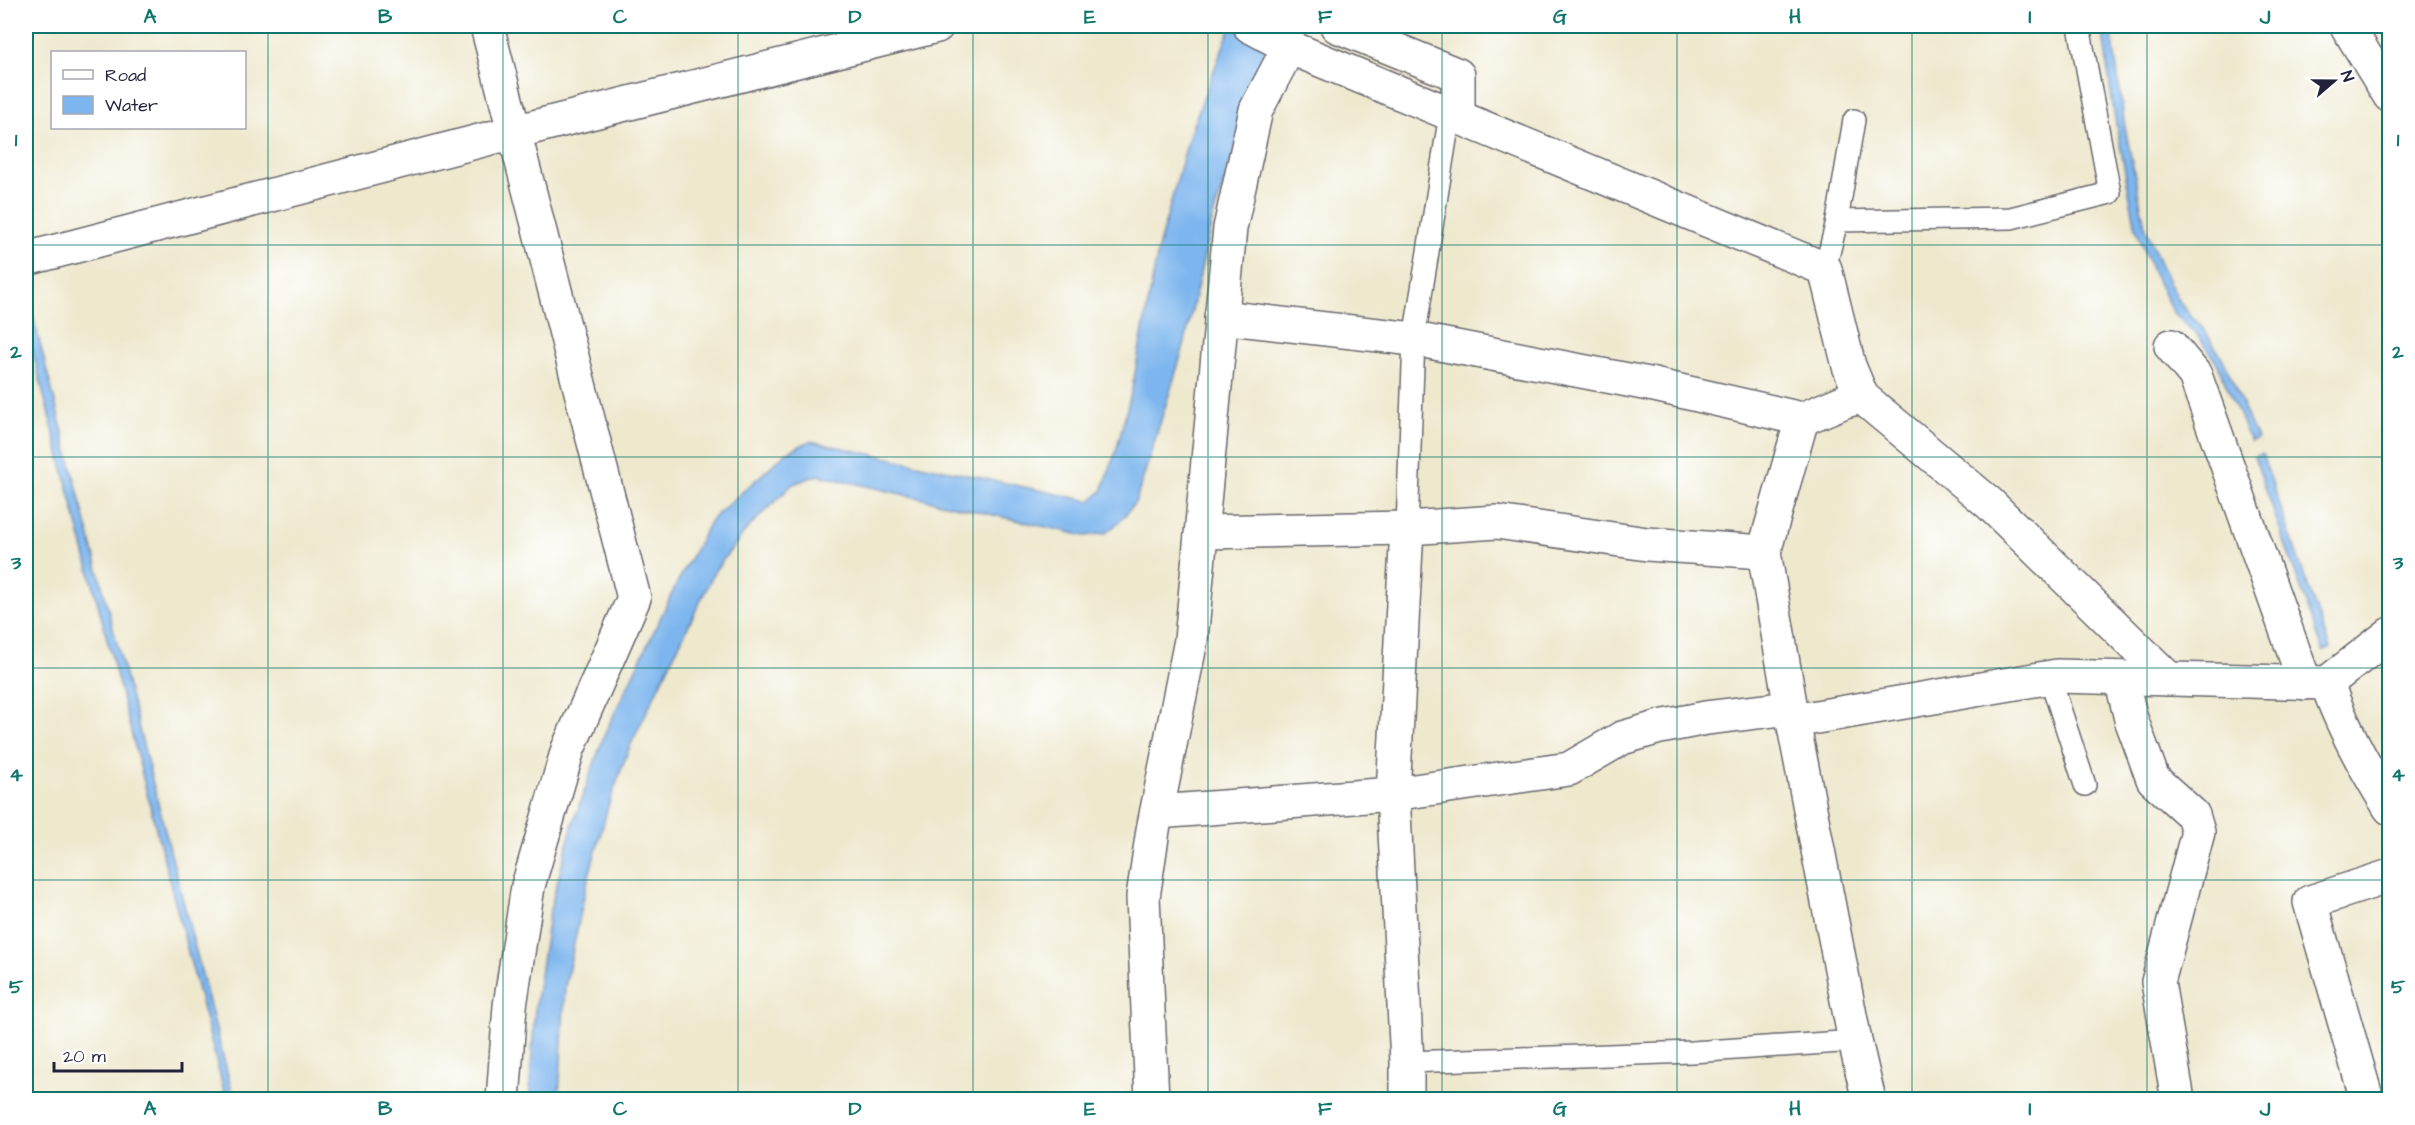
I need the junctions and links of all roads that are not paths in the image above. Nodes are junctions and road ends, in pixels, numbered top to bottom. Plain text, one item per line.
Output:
1 (487, 26) edge
2 (937, 26) edge
3 (1250, 26) edge
4 (1337, 26) edge
5 (2079, 26) edge
6 (2347, 26) edge
7 (1289, 47) junction
8 (2390, 96) edge
9 (1454, 115) junction
10 (1854, 120) dead end
11 (514, 132) junction
12 (1837, 221) junction
13 (26, 259) edge
14 (1826, 269) junction
15 (1221, 317) junction
16 (1414, 339) junction
17 (2170, 346) dead end
18 (1862, 397) junction
19 (1802, 419) junction
20 (1407, 528) junction
21 (1202, 532) junction
22 (1764, 552) junction
23 (2390, 634) edge
24 (2050, 678) junction
25 (2121, 678) junction
26 (2169, 679) junction
27 (2316, 683) junction
28 (1792, 715) junction
29 (2085, 785) dead end
30 (1393, 794) junction
31 (2390, 808) edge
32 (1157, 812) junction
33 (2390, 876) edge
34 (1855, 1041) junction
35 (1407, 1062) junction
36 (503, 1100) edge
37 (1152, 1100) edge
38 (1407, 1100) edge
39 (1869, 1100) edge
40 (2178, 1100) edge
41 (2367, 1100) edge

1 - 11 street
2 - 11 street
3 - 7 street
4 - 9 street
5 - 12 lane
6 - 8 street
7 - 9 street
7 - 15 street
9 - 14 street
9 - 16 lane
10 - 12 lane
11 - 13 street
11 - 36 street
12 - 14 lane
14 - 18 street
15 - 16 street
15 - 21 street
16 - 19 street
16 - 20 lane
17 - 27 street
18 - 19 street
18 - 26 street
19 - 22 street
20 - 21 street
20 - 22 street
20 - 30 street
21 - 32 street
22 - 28 street
23 - 27 street
24 - 25 street
24 - 28 street
24 - 29 lane
25 - 26 street
25 - 40 street
26 - 27 street
27 - 31 street
28 - 30 street
28 - 34 street
30 - 32 street
30 - 35 street
32 - 37 street
33 - 41 street
34 - 35 lane
34 - 39 street
35 - 38 street

